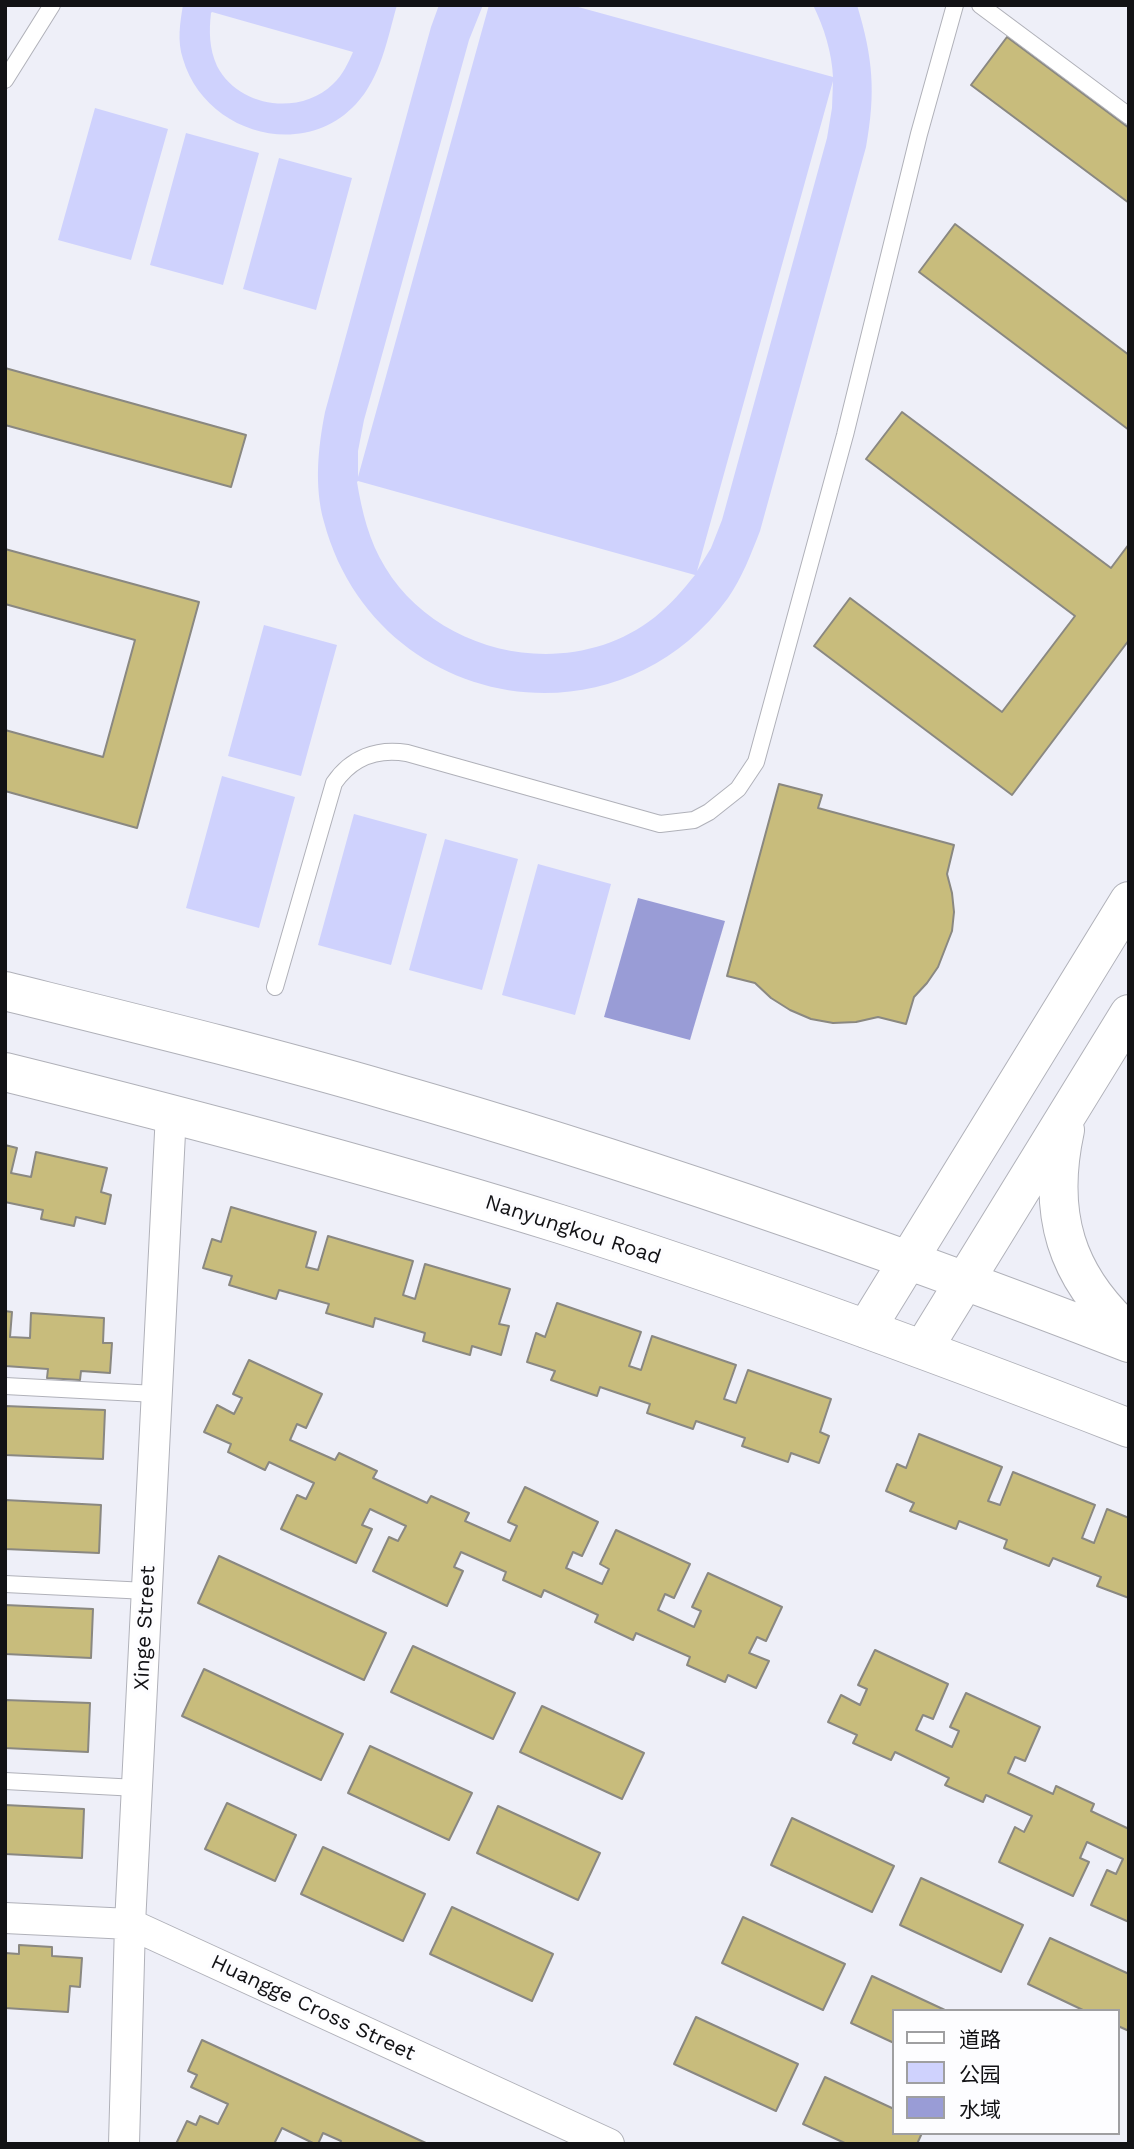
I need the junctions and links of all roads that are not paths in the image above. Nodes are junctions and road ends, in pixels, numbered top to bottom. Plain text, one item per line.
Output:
1 (52, 5) edge
2 (955, 5) edge
3 (980, 5) edge
4 (5, 80) edge
5 (1129, 116) edge
6 (1129, 901) edge
7 (275, 987) dead end
8 (5, 991) edge
9 (1129, 1014) edge
10 (5, 1072) edge
11 (1076, 1101) junction
12 (171, 1113) junction
13 (908, 1260) junction
14 (965, 1280) junction
15 (866, 1329) junction
16 (1129, 1333) edge
17 (1129, 1343) edge
18 (923, 1349) junction
19 (5, 1386) edge
20 (156, 1394) junction
21 (1129, 1428) edge
22 (5, 1584) edge
23 (147, 1591) junction
24 (5, 1781) edge
25 (137, 1788) junction
26 (5, 1918) edge
27 (130, 1924) junction
28 (124, 2144) edge
29 (609, 2144) edge

1 - 4 lane
2 - 7 lane
3 - 5 lane
6 - 13 main road
8 - 13 main road
9 - 11 main road
10 - 12 main road, Nanyungkou Road
11 - 14 main road
11 - 16 main road
12 - 15 main road, Nanyungkou Road
12 - 20 street, Xinge Street
13 - 14 main road
13 - 15 main road
14 - 17 main road
14 - 18 main road
15 - 18 main road, Nanyungkou Road
18 - 21 main road, Nanyungkou Road
19 - 20 lane
20 - 23 street, Xinge Street
22 - 23 lane
23 - 25 street, Xinge Street
24 - 25 lane
25 - 27 street, Xinge Street
26 - 27 street, Huangge Cross Street
27 - 28 street, Xinge Street
27 - 29 street, Huangge Cross Street

